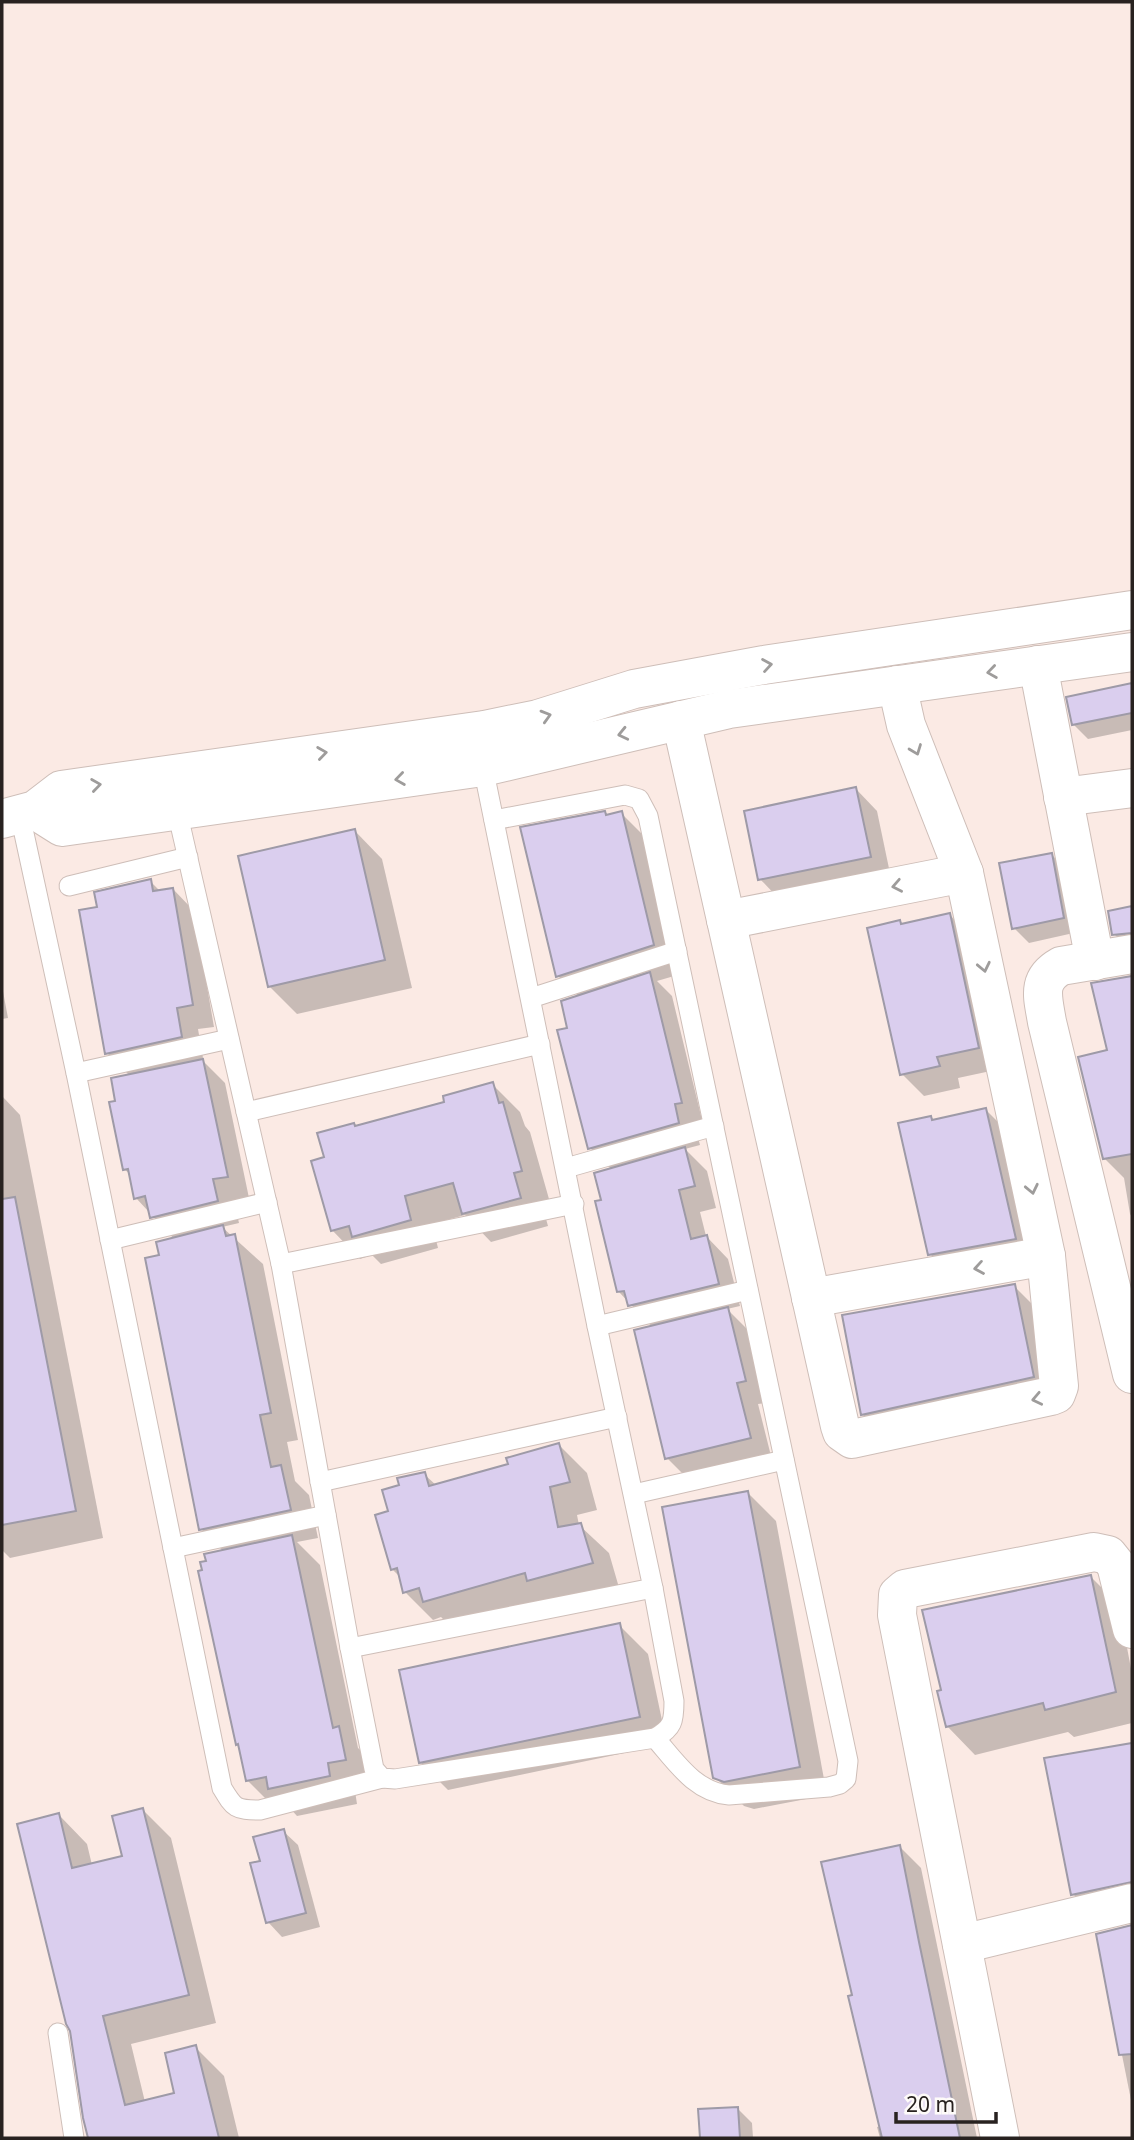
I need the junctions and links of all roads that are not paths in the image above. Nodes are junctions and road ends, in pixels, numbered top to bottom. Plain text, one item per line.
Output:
1 (1132, 610) edge
2 (1132, 652) edge
3 (1038, 665) junction
4 (897, 685) junction
5 (681, 720) junction
6 (484, 767) junction
7 (1132, 788) edge
8 (1063, 797) junction
9 (177, 811) junction
10 (19, 815) edge
11 (494, 820) junction
12 (188, 857) junction
13 (964, 873) junction
14 (69, 886) dead end
15 (726, 920) junction
16 (677, 951) junction
17 (1132, 954) edge
18 (1095, 961) junction
19 (531, 998) junction
20 (229, 1039) junction
21 (540, 1044) junction
22 (76, 1073) junction
23 (246, 1112) junction
24 (714, 1126) junction
25 (566, 1168) junction
26 (267, 1202) junction
27 (574, 1204) junction
28 (110, 1240) junction
29 (1046, 1255) junction
30 (281, 1264) junction
31 (748, 1290) junction
32 (811, 1298) junction
33 (597, 1326) junction
34 (1132, 1374) edge
35 (617, 1417) junction
36 (785, 1460) junction
37 (320, 1482) junction
38 (634, 1494) junction
39 (326, 1515) junction
40 (173, 1548) junction
41 (653, 1588) junction
42 (1132, 1629) edge
43 (350, 1648) junction
44 (656, 1738) junction
45 (382, 1777) junction
46 (1132, 1903) edge
47 (962, 1944) junction
48 (58, 2033) dead end
49 (74, 2138) edge
50 (1000, 2138) edge

10 -> 1 street
2 - 3 street
3 -> 4 street
3 - 8 street
4 - 5 street
4 -> 13 street
5 -> 6 street
5 - 15 street
6 -> 9 street
6 - 11 lane
7 - 8 street
8 - 18 street
9 - 10 street
9 - 12 lane
10 - 22 lane
11 - 16 lane
11 - 19 lane
12 - 14 lane
12 - 20 lane
13 -> 15 street
13 -> 29 street
15 - 32 street
16 - 19 lane
16 - 24 lane
17 - 18 street
18 - 34 street
19 - 21 lane
20 - 22 lane
20 - 23 lane
21 - 23 lane
21 - 25 lane
22 - 28 lane
23 - 26 lane
24 - 25 lane
24 - 31 lane
25 - 27 lane
26 - 28 lane
26 - 30 lane
27 - 30 lane
27 - 33 lane
28 - 40 lane
29 -> 32 street
29 -> 32 street
30 - 37 lane
31 - 33 lane
31 - 36 lane
33 - 35 lane
35 - 37 lane
35 - 38 lane
36 - 38 lane
36 - 44 lane
37 - 39 lane
38 - 41 lane
39 - 40 lane
39 - 43 lane
40 - 45 lane
41 - 43 lane
41 - 44 lane
42 - 47 street
43 - 45 lane
44 - 45 lane
46 - 47 street
47 - 50 street
48 - 49 lane

